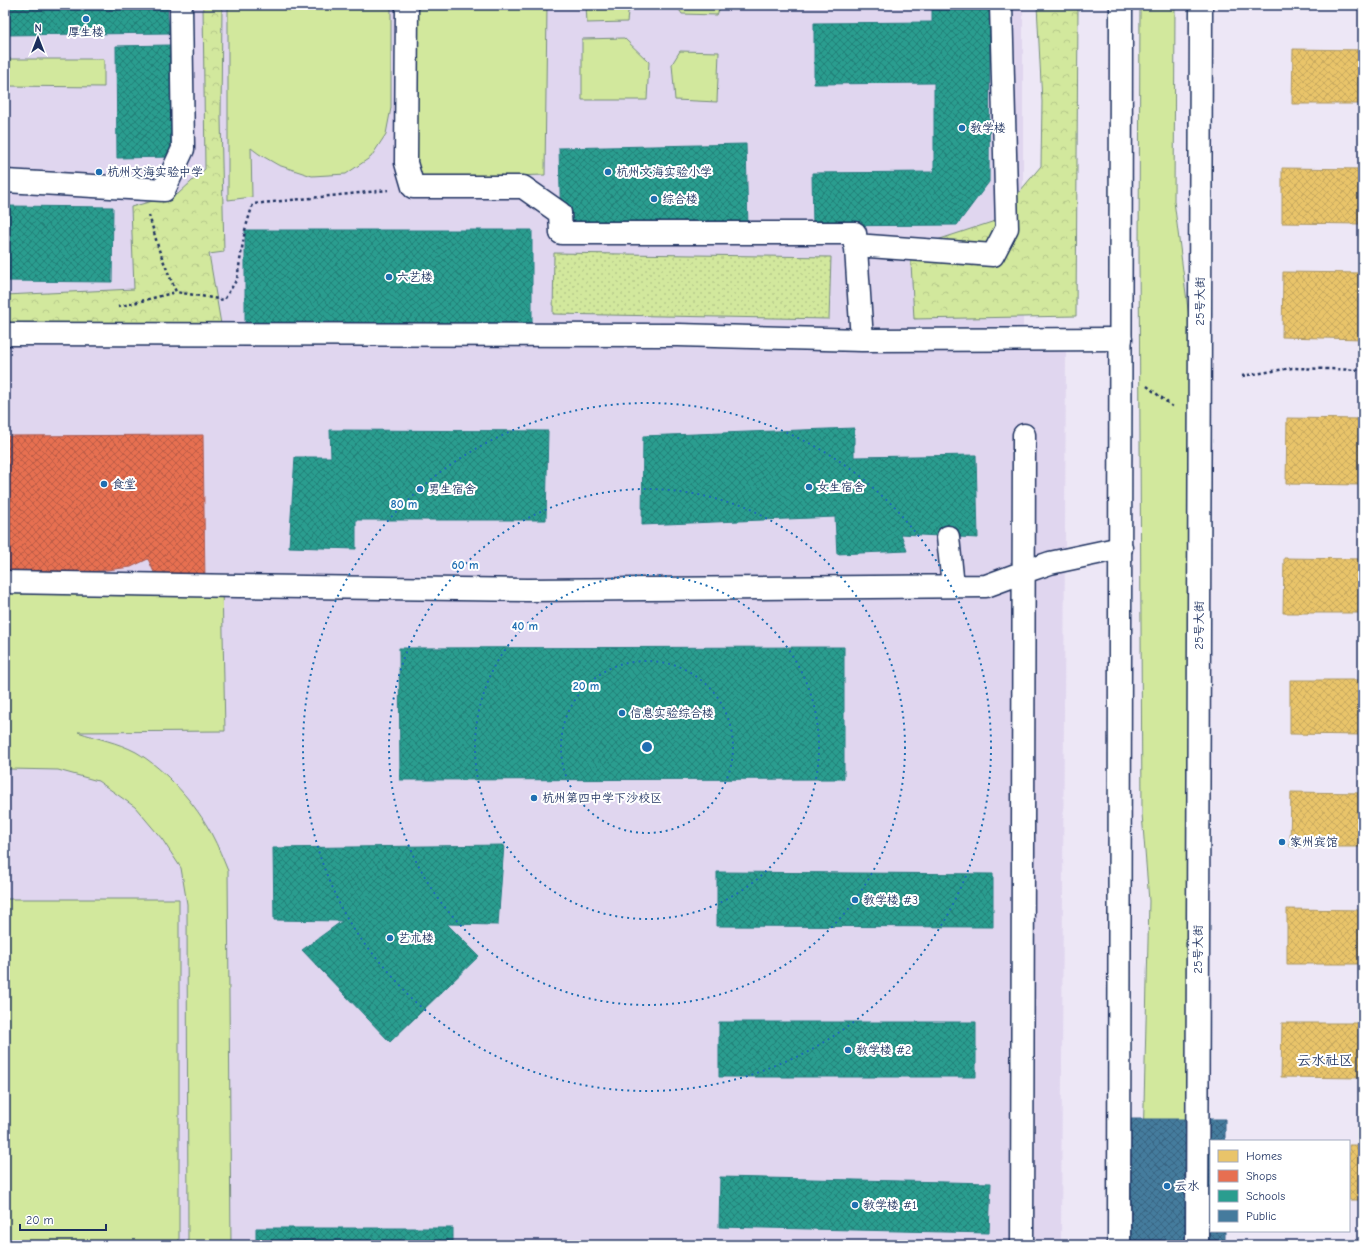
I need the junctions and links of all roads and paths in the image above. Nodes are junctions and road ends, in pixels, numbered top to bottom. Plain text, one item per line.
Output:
1 (181, 5) edge
2 (407, 5) edge
3 (1001, 5) edge
4 (1122, 5) edge
5 (1201, 5) edge
6 (5, 181) edge
7 (413, 188) junction
8 (142, 190) junction
9 (856, 245) junction
10 (5, 334) edge
11 (1122, 339) junction
12 (862, 340) junction
13 (1363, 370) edge
14 (1242, 376) dead end
15 (1144, 384) dead end
16 (1173, 408) dead end
17 (1024, 434) dead end
18 (948, 537) dead end
19 (1121, 548) junction
20 (1024, 572) junction
21 (5, 582) edge
22 (953, 586) junction
23 (1022, 1245) edge
24 (1119, 1245) edge
25 (1197, 1245) edge

1 - 8 street
2 - 7 street
3 - 9 street
4 - 11 street
5 - 25 street, 25号大街
6 - 8 street
7 - 8 path
7 - 9 street
9 - 12 street
10 - 12 street
11 - 12 street
11 - 19 street
13 - 14 path
15 - 16 path
17 - 20 street
18 - 22 street
19 - 20 street
19 - 24 street
20 - 22 street
20 - 23 street
21 - 22 street

